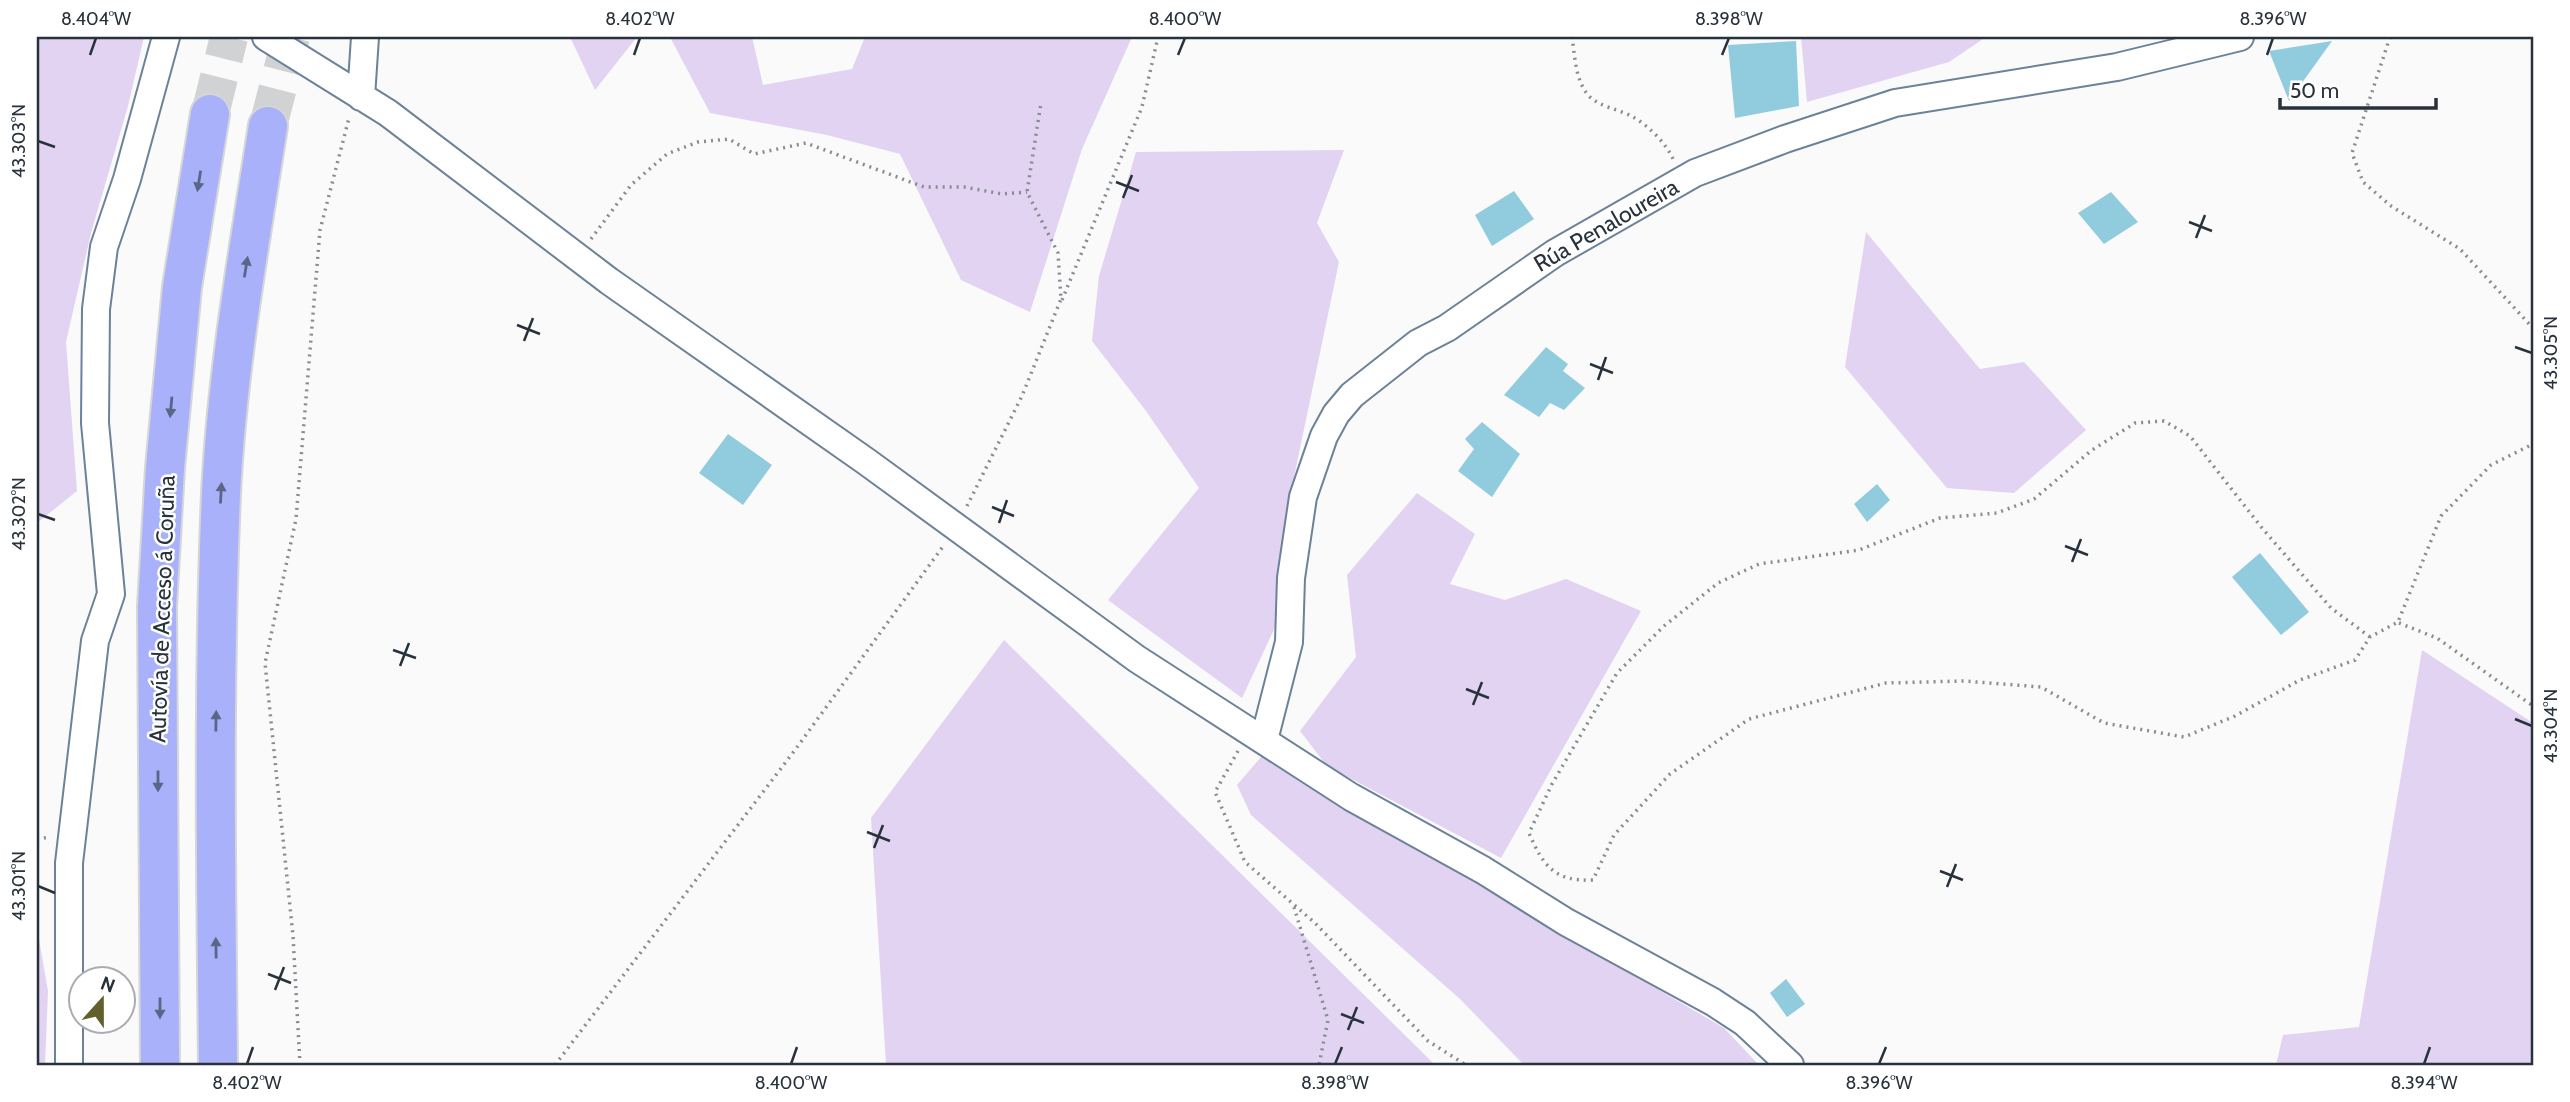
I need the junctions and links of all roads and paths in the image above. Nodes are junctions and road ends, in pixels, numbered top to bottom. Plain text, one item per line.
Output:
1 (166, 37) edge
2 (266, 37) edge
3 (365, 37) edge
4 (1158, 37) edge
5 (1572, 37) edge
6 (2241, 37) edge
7 (2390, 37) edge
8 (1041, 103) dead end
9 (355, 107) junction
10 (210, 114) tunnel mouth
11 (268, 126) tunnel mouth
12 (1678, 183) junction
13 (1027, 192) junction
14 (579, 258) junction
15 (1061, 301) dead end
16 (2533, 328) edge
17 (2533, 444) edge
18 (956, 528) junction
19 (2398, 622) junction
20 (2370, 637) junction
21 (2533, 706) edge
22 (1256, 736) junction
23 (1294, 905) junction
24 (69, 1065) edge
25 (160, 1065) edge
26 (218, 1065) edge
27 (300, 1065) edge
28 (555, 1065) edge
29 (1319, 1065) edge
30 (1466, 1065) edge
31 (1790, 1065) edge

1 - 24 street
2 - 9 street
3 - 9 street
4 - 15 path
5 - 12 path
6 - 12 street, Rúa Penaloureira
7 - 16 path
8 - 13 path
9 - 14 street
9 - 27 path
10 -> 25 highway, Autovía de Acceso á Coruña
26 -> 11 highway
12 - 22 street, Rúa Penaloureira
13 - 14 path
13 - 18 path
14 - 18 street
17 - 19 path
18 - 22 street
18 - 28 path
19 - 20 path
19 - 21 path
20 - 20 path
22 - 23 path
22 - 31 street
23 - 29 path
23 - 30 path

